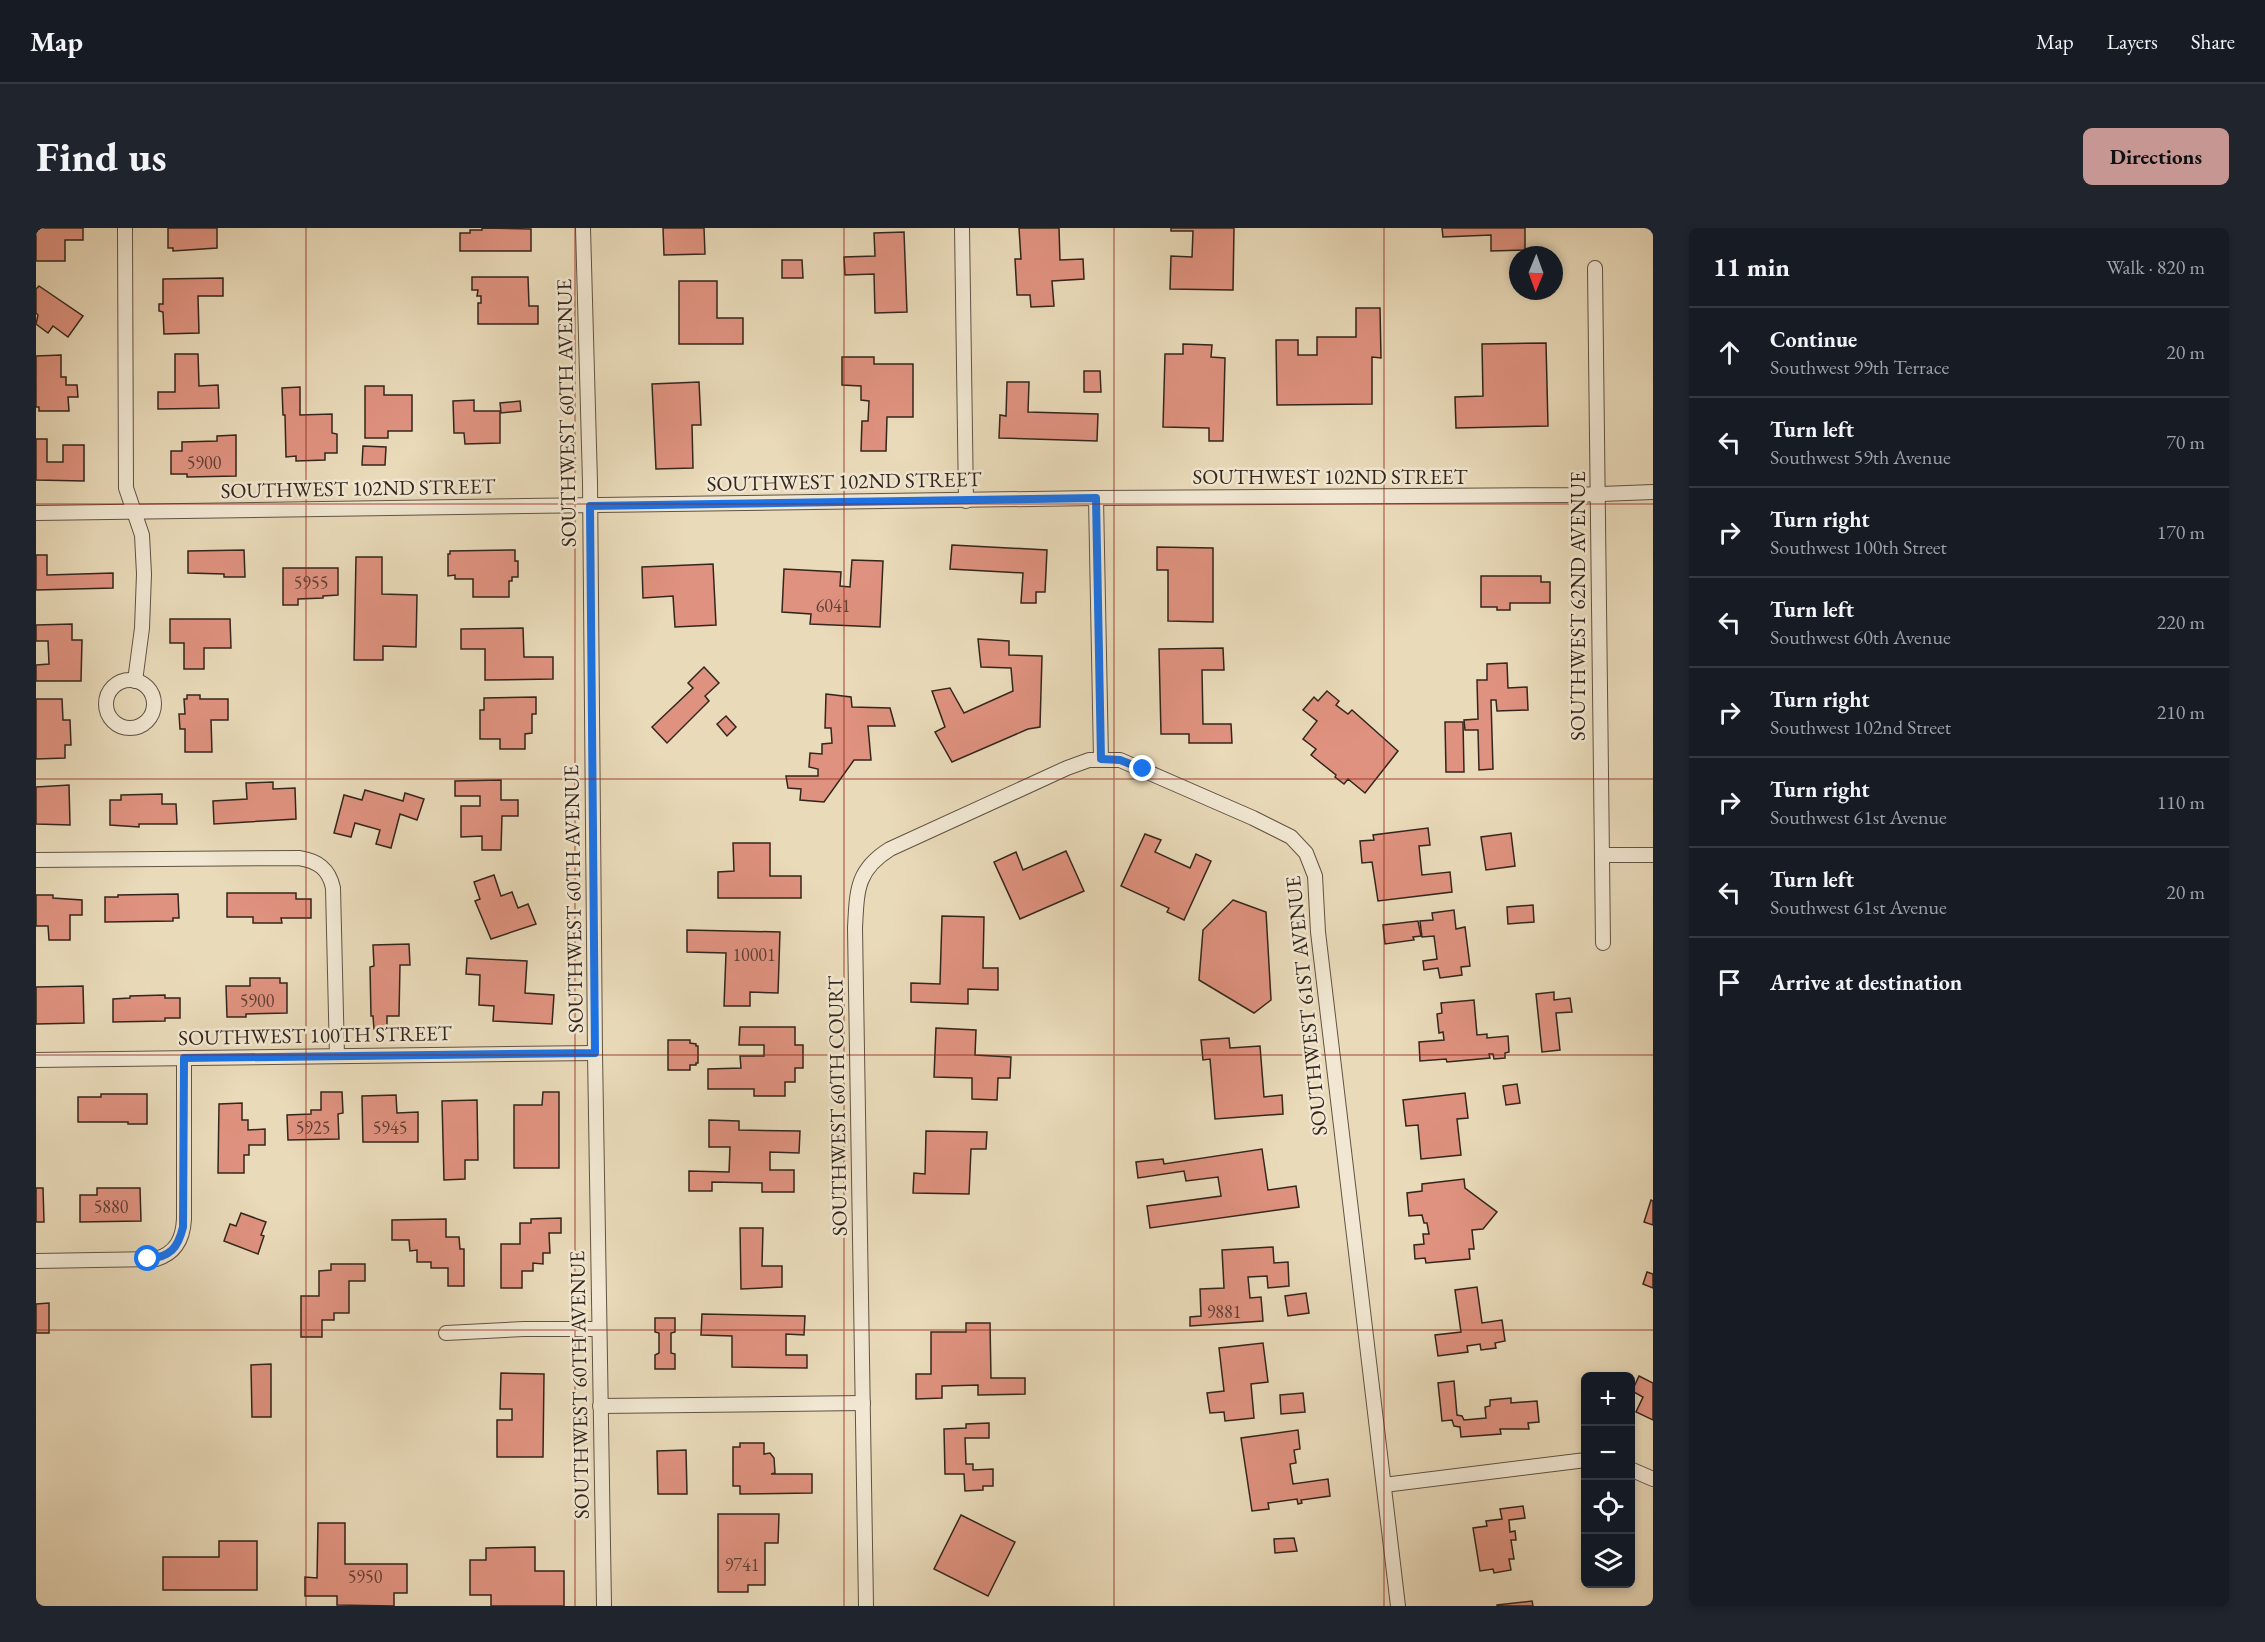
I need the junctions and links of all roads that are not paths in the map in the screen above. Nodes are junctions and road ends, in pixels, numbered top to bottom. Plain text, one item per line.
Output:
1 (125, 228) edge
2 (583, 228) edge
3 (962, 228) edge
4 (1595, 268) dead end
5 (1653, 492) edge
6 (1598, 495) junction
7 (1096, 498) junction
8 (966, 501) junction
9 (590, 506) junction
10 (134, 512) junction
11 (36, 513) edge
12 (135, 681) dead end
13 (1101, 759) junction
14 (1602, 855) junction
15 (1653, 855) edge
16 (36, 860) edge
17 (1603, 943) dead end
18 (595, 1053) junction
19 (337, 1056) junction
20 (184, 1058) junction
21 (36, 1060) edge
22 (36, 1260) edge
23 (599, 1329) junction
24 (446, 1334) dead end
25 (863, 1403) junction
26 (600, 1406) junction
27 (1581, 1461) edge
28 (1635, 1471) edge
29 (1653, 1479) edge
30 (1384, 1485) junction
31 (604, 1606) edge
32 (866, 1606) edge
33 (1398, 1606) edge

1 - 10 street
2 - 9 street, SOUTHWEST 60TH AVENUE
3 - 8 street
4 - 6 street, SOUTHWEST 62ND AVENUE
5 - 6 street, SOUTHWEST 102ND STREET
6 - 7 street, SOUTHWEST 102ND STREET
6 - 14 street, SOUTHWEST 62ND AVENUE
7 - 8 street, SOUTHWEST 102ND STREET
7 - 13 street
8 - 9 street, SOUTHWEST 102ND STREET
9 - 10 street, SOUTHWEST 102ND STREET
9 - 18 street, SOUTHWEST 60TH AVENUE
10 - 11 street, SOUTHWEST 102ND STREET
10 - 12 street
13 - 25 street, SOUTHWEST 60TH COURT
13 - 30 street, SOUTHWEST 61ST AVENUE
14 - 15 street
14 - 17 street, SOUTHWEST 62ND AVENUE
16 - 19 street
18 - 19 street, SOUTHWEST 100TH STREET
18 - 23 street, SOUTHWEST 60TH AVENUE
19 - 20 street, SOUTHWEST 100TH STREET
20 - 21 street, SOUTHWEST 100TH STREET
20 - 22 street
23 - 24 street
23 - 26 street, SOUTHWEST 60TH AVENUE
25 - 26 street
25 - 32 street, SOUTHWEST 60TH COURT
26 - 31 street, SOUTHWEST 60TH AVENUE
27 - 30 street
28 - 29 street
30 - 33 street, SOUTHWEST 61ST AVENUE

